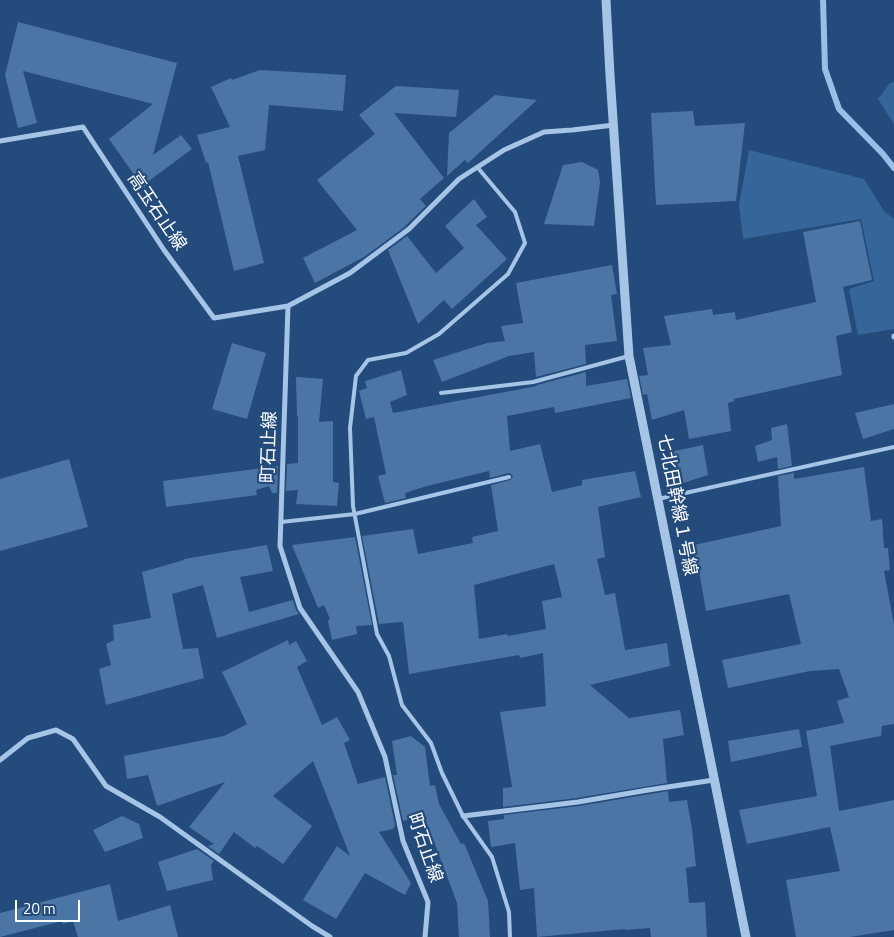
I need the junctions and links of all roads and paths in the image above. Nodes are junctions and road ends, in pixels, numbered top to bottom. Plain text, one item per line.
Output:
1 (606, 0) edge
2 (614, 125) junction
3 (0, 141) edge
4 (478, 168) junction
5 (288, 306) junction
6 (629, 356) junction
7 (441, 394) dead end
8 (894, 448) edge
9 (509, 478) dead end
10 (658, 499) junction
11 (355, 514) junction
12 (281, 522) junction
13 (0, 760) edge
14 (714, 780) junction
15 (463, 816) junction
16 (330, 937) edge
17 (425, 937) edge
18 (510, 937) edge
19 (746, 937) edge

1 - 2 street, 七北田幹線１号線
2 - 4 street
2 - 6 street, 七北田幹線１号線
3 - 5 street, 高玉石止線
4 - 5 street
4 - 11 lane
5 - 12 street, 町石止線
6 - 7 lane
6 - 10 street, 七北田幹線１号線
8 - 10 lane
9 - 11 lane
10 - 14 street, 七北田幹線１号線
11 - 12 lane
11 - 15 lane
12 - 17 street, 町石止線
13 - 16 street
14 - 15 street
14 - 19 street, 七北田幹線１号線
15 - 18 lane

